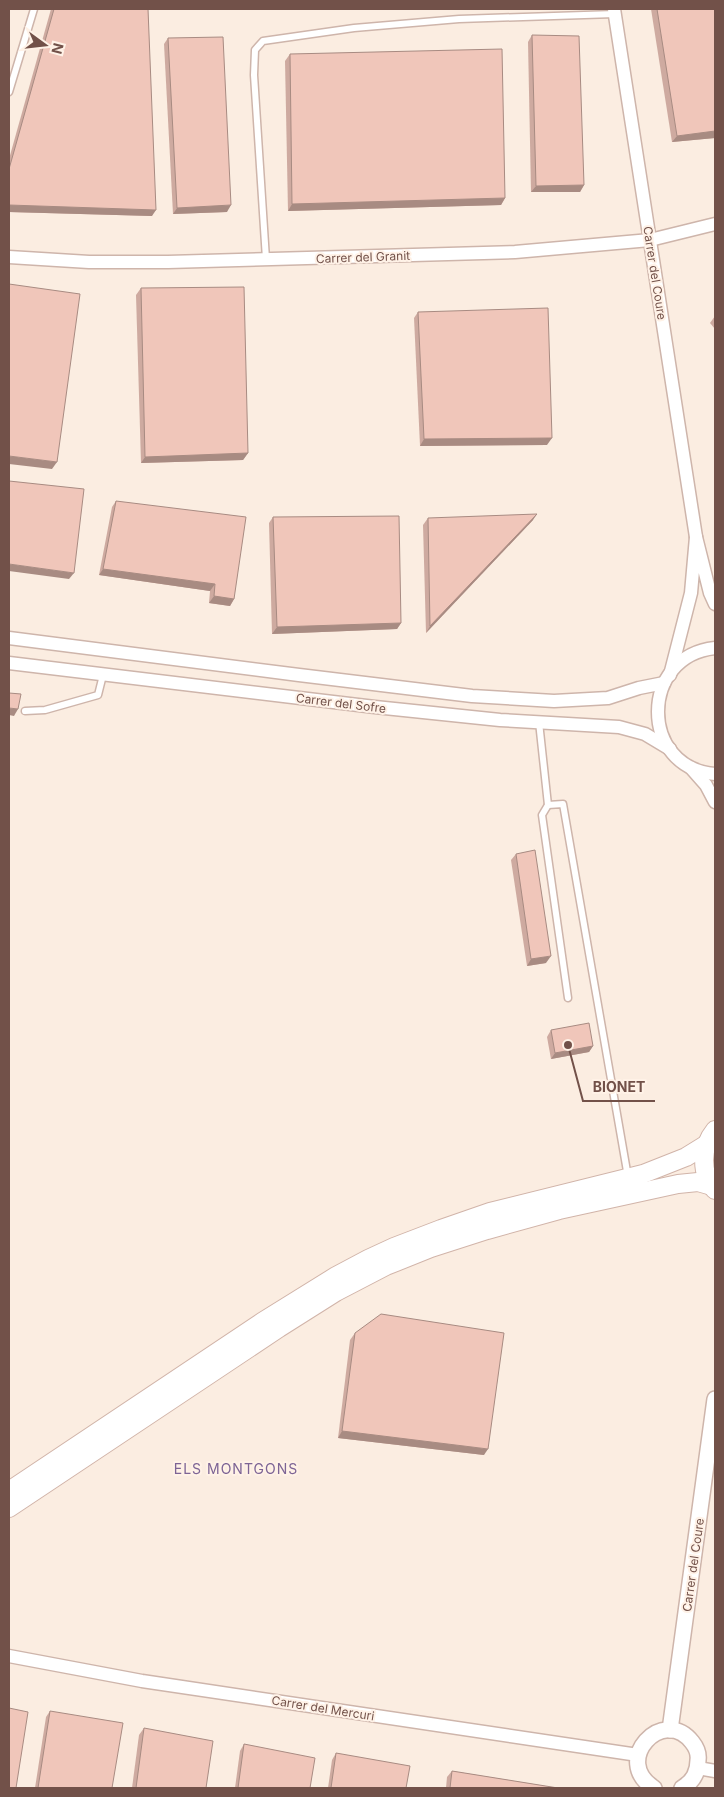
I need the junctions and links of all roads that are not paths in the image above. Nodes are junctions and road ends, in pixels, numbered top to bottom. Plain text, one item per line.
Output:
1 (34, 9) edge
2 (614, 12) edge
3 (9, 92) edge
4 (715, 224) edge
5 (650, 240) junction
6 (9, 257) edge
7 (266, 259) junction
8 (696, 537) junction
9 (715, 604) edge
10 (9, 638) edge
11 (715, 648) edge
12 (9, 663) edge
13 (103, 675) junction
14 (667, 679) junction
15 (26, 711) dead end
16 (539, 722) junction
17 (670, 749) junction
18 (690, 766) junction
19 (715, 774) edge
20 (715, 802) edge
21 (548, 805) junction
22 (568, 998) dead end
23 (711, 1137) edge
24 (628, 1178) junction
25 (714, 1188) edge
26 (715, 1399) edge
27 (9, 1490) edge
28 (9, 1508) edge
29 (9, 1656) edge
30 (670, 1730) junction
31 (638, 1755) junction
32 (698, 1768) junction
33 (715, 1770) edge
34 (654, 1788) edge
35 (682, 1788) edge

1 - 3 lane
2 - 5 street, Carrer del Coure
2 - 7 lane
4 - 5 street, Carrer del Granit
5 - 7 street, Carrer del Granit
5 - 8 street, Carrer del Coure
6 - 7 street, Carrer del Granit
8 - 9 street, Carrer del Coure
8 - 14 street, Carrer del Coure
10 - 14 street, Carrer del Sofre
11 - 14 street
12 - 13 street, Carrer del Sofre
13 - 15 lane
13 - 16 street, Carrer del Sofre
14 - 17 street, Carrer del Coure
16 - 17 street, Carrer del Sofre
16 - 21 lane
17 - 18 street, Carrer del Sofre
18 - 19 street
18 - 20 street
21 - 22 lane
21 - 24 lane
23 - 24 main road
23 - 25 main road
24 - 27 main road
25 - 28 main road
26 - 30 street, Carrer del Coure
29 - 31 street, Carrer del Mercuri
30 - 31 street
30 - 32 street
31 - 34 street
32 - 33 street
32 - 35 street

